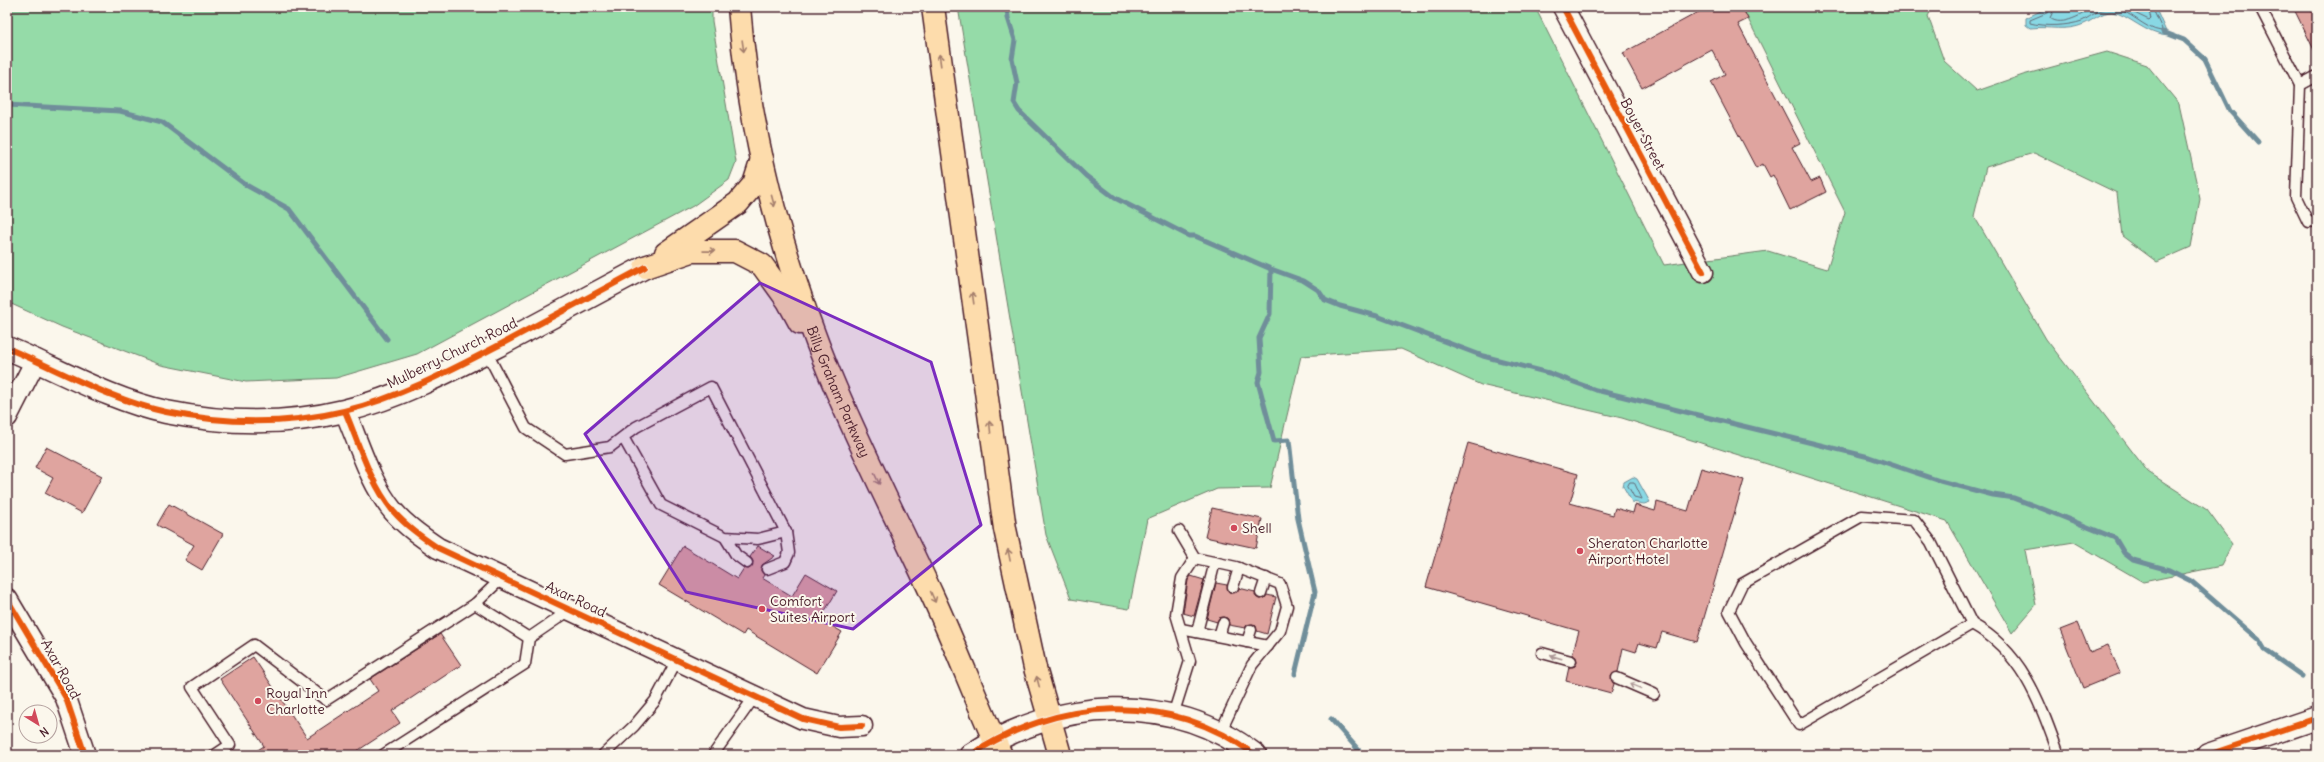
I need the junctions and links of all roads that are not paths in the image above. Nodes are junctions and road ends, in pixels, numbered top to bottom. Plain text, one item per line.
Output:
1 (739, 7) edge
2 (933, 7) edge
3 (1562, 7) edge
4 (2260, 7) edge
5 (2317, 76) edge
6 (2300, 85) junction
7 (762, 159) junction
8 (2317, 221) edge
9 (645, 267) junction
10 (1703, 272) dead end
11 (7, 348) edge
12 (486, 351) junction
13 (36, 360) junction
14 (830, 375) junction
15 (345, 411) junction
16 (7, 417) edge
17 (623, 437) junction
18 (1180, 531) dead end
19 (786, 532) junction
20 (725, 537) junction
21 (1195, 558) junction
22 (1215, 562) junction
23 (747, 563) dead end
24 (1239, 568) junction
25 (768, 569) dead end
26 (502, 578) junction
27 (1266, 578) junction
28 (1233, 587) dead end
29 (1261, 593) dead end
30 (7, 599) edge
31 (475, 604) junction
32 (570, 610) junction
33 (1224, 623) dead end
34 (1972, 624) junction
35 (1181, 629) junction
36 (1251, 630) dead end
37 (1198, 632) junction
38 (1220, 636) junction
39 (529, 638) junction
40 (1247, 642) junction
41 (1268, 646) junction
42 (1542, 653) dead end
43 (678, 660) junction
44 (1570, 661) dead end
45 (1617, 678) dead end
46 (1654, 694) dead end
47 (755, 696) junction
48 (1173, 715) junction
49 (2317, 718) edge
50 (1049, 720) junction
51 (862, 726) dead end
52 (1220, 733) junction
53 (998, 748) edge
54 (85, 755) edge
55 (215, 755) edge
56 (383, 755) edge
57 (603, 755) edge
58 (713, 755) edge
59 (971, 755) edge
60 (1060, 755) edge
61 (1255, 755) edge
62 (2059, 755) edge
63 (2208, 755) edge

1 -> 7 highway, Billy Graham Parkway
50 -> 2 highway
3 - 10 street, Boyer Street
4 - 6 lane
5 - 6 lane
6 - 8 lane
7 - 9 highway
7 -> 14 highway, Billy Graham Parkway
9 - 12 street, Mulberry Church Road
9 -> 14 highway
11 - 13 street, Mulberry Church Road
12 - 15 street, Mulberry Church Road
12 - 17 lane
13 - 15 street, Mulberry Church Road
13 - 16 street
14 -> 53 highway, Billy Graham Parkway
15 - 26 street, Axar Road
17 - 19 lane
17 - 20 lane
18 - 21 lane
19 - 20 lane
19 - 25 lane
20 - 23 lane
21 - 22 lane
21 - 35 lane
22 - 24 lane
22 - 37 lane
24 - 27 lane
24 - 28 lane
26 - 31 lane
26 - 32 street, Axar Road
27 - 29 lane
27 - 41 lane
30 - 54 street, Axar Road
31 - 39 lane
31 - 55 lane
32 - 39 lane
32 - 43 street, Axar Road
33 - 38 lane
34 - 34 lane
34 - 62 lane
35 - 37 lane
35 - 48 lane
36 - 40 lane
37 - 38 lane
38 - 40 lane
39 - 56 lane
40 - 41 lane
41 - 52 lane
44 -> 42 lane
43 - 47 street, Axar Road
43 - 57 lane
46 -> 45 lane
47 - 51 street, Axar Road
47 - 58 lane
48 - 50 street
48 - 52 street
49 - 63 street
50 - 53 street
50 - 60 highway
52 - 61 street
53 - 59 street

